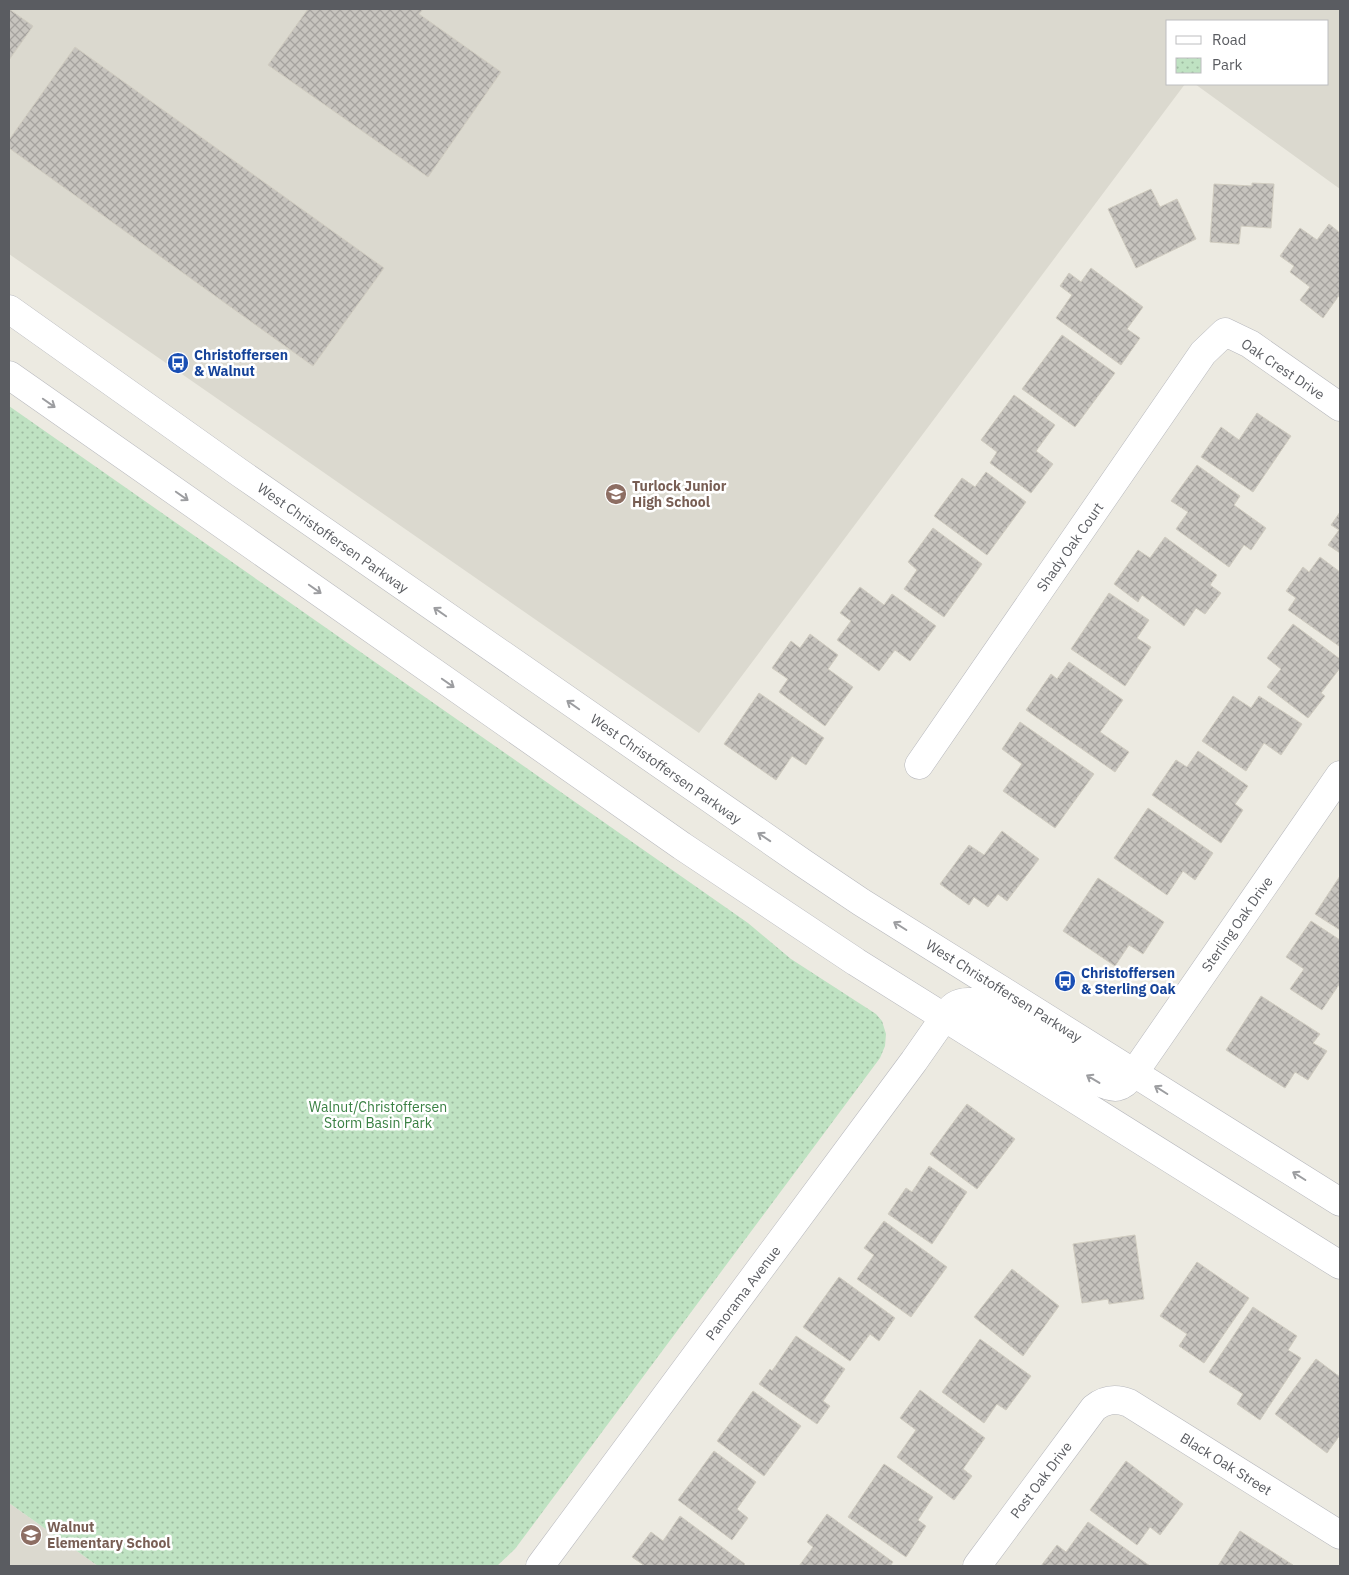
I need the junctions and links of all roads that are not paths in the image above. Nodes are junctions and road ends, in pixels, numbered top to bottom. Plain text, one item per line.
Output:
1 (9, 308) edge
2 (1225, 332) joint
3 (9, 375) edge
4 (1340, 408) edge
5 (919, 765) dead end
6 (1340, 775) edge
7 (944, 1018) junction
8 (1134, 1073) junction
9 (1340, 1202) edge
10 (1340, 1265) edge
11 (1110, 1400) joint
12 (1340, 1535) edge
13 (540, 1566) edge
14 (977, 1566) edge

8 -> 1 street, West Christoffersen Parkway
2 - 4 street, Oak Crest Drive
2 - 5 street, Shady Oak Court
3 -> 7 street
6 - 8 street, Sterling Oak Drive
8 -> 7 street, Sterling Oak Drive
7 - 10 street
7 - 13 street, Panorama Avenue
9 -> 8 street, West Christoffersen Parkway
11 - 12 street, Black Oak Street
11 - 14 street, Post Oak Drive

